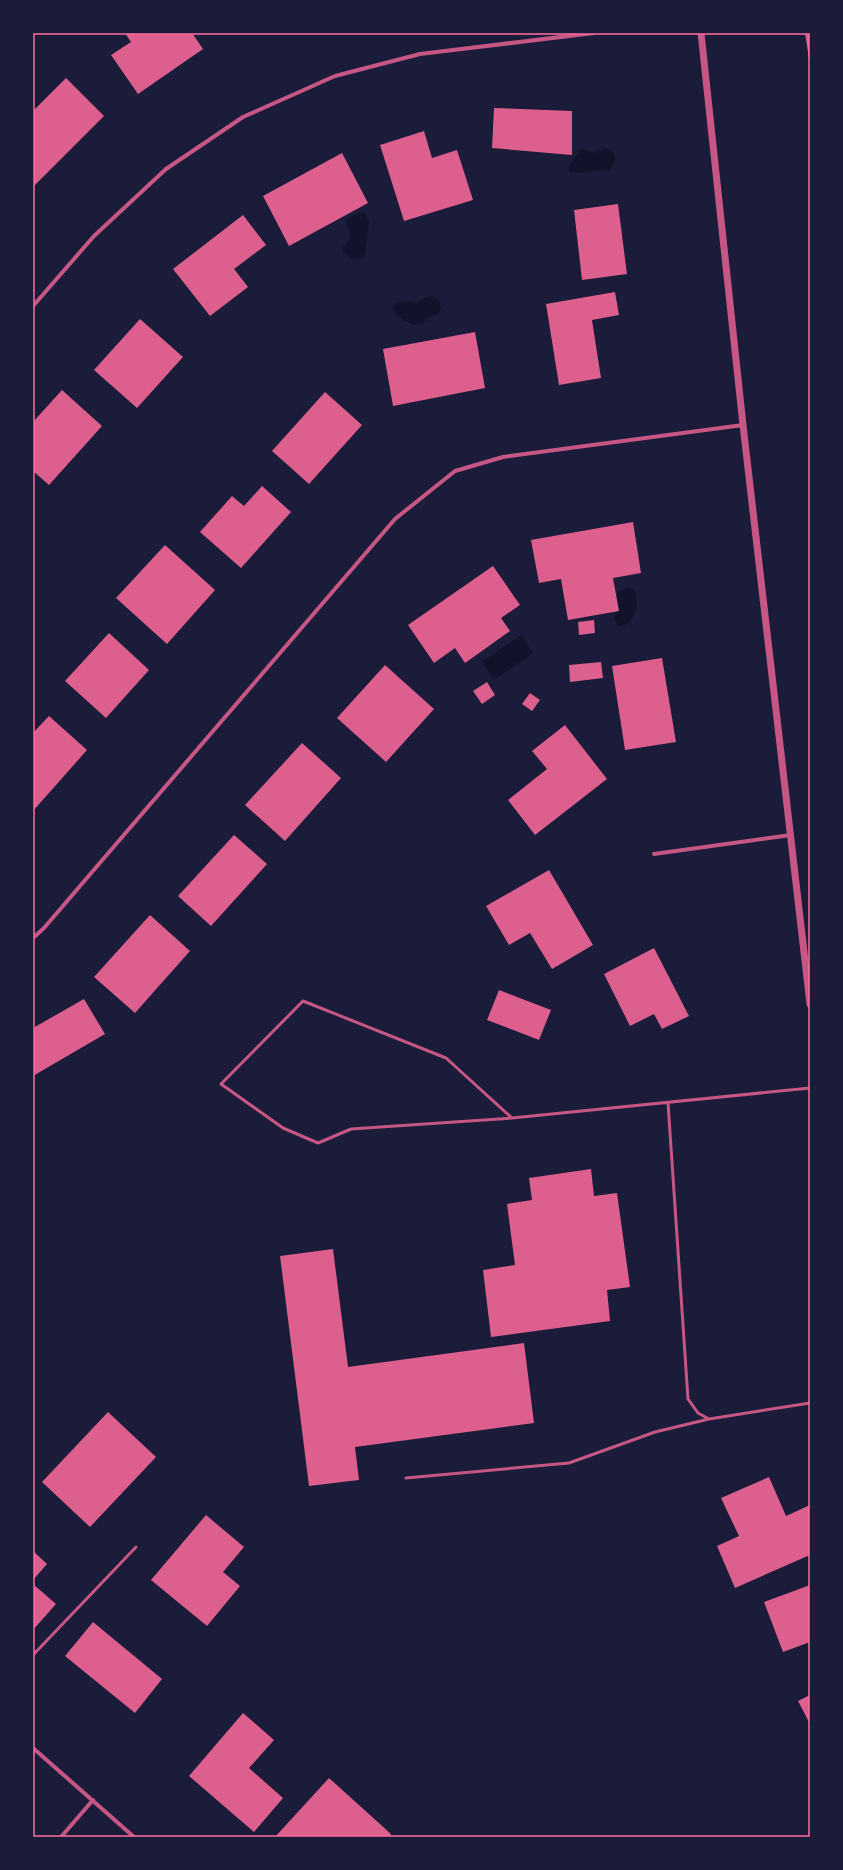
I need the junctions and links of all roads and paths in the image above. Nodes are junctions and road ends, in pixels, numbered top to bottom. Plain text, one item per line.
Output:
1 (594, 33) edge
2 (701, 33) edge
3 (33, 306) edge
4 (743, 425) junction
5 (792, 835) junction
6 (654, 854) dead end
7 (33, 938) edge
8 (810, 1004) edge
9 (810, 1088) edge
10 (668, 1102) junction
11 (512, 1118) junction
12 (810, 1403) edge
13 (709, 1419) junction
14 (406, 1478) dead end
15 (136, 1547) dead end
16 (33, 1655) edge
17 (33, 1748) edge
18 (93, 1800) junction
19 (61, 1837) edge
20 (134, 1837) edge

1 - 3 street
2 - 4 street
4 - 5 street
4 - 7 street
5 - 6 street
5 - 8 street
9 - 10 lane
10 - 11 lane
10 - 13 lane
11 - 11 lane
12 - 13 lane
13 - 14 lane
15 - 16 lane
17 - 18 street
18 - 19 street
18 - 20 street

